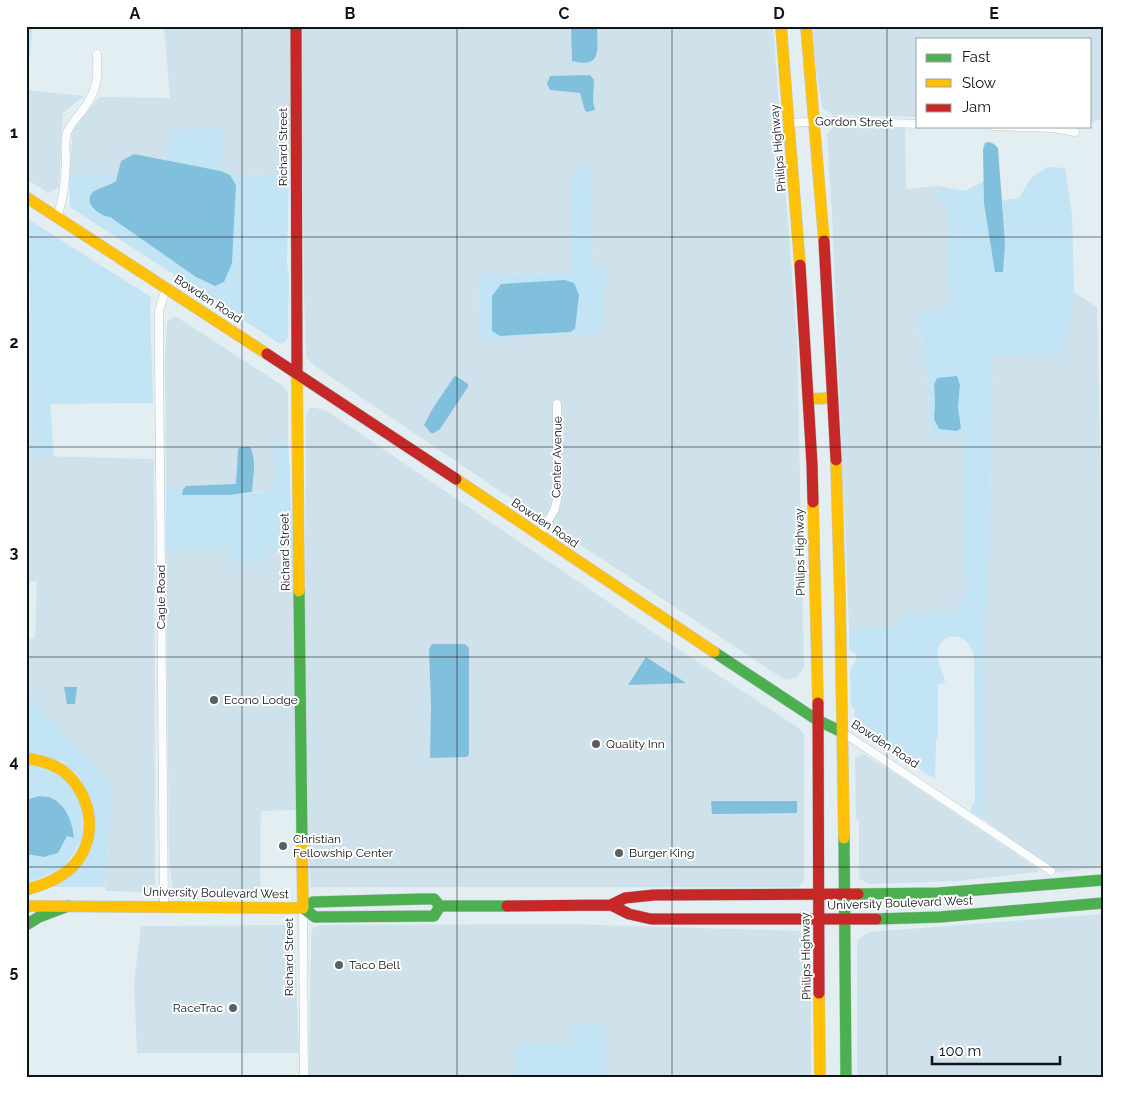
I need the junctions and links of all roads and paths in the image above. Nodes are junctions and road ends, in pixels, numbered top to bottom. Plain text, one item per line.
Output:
1 (296, 26) edge
2 (781, 26) edge
3 (806, 26) edge
4 (97, 54) dead end
5 (814, 122) junction
6 (790, 123) junction
7 (916, 124) edge
8 (1053, 128) edge
9 (1075, 132) dead end
10 (26, 196) edge
11 (57, 217) junction
12 (166, 288) junction
13 (297, 374) junction
14 (833, 398) junction
15 (809, 399) junction
16 (557, 404) dead end
17 (539, 535) junction
18 (817, 720) junction
19 (842, 732) junction
20 (26, 758) edge
21 (1051, 871) dead end
22 (1103, 880) edge
23 (26, 890) edge
24 (819, 894) junction
25 (844, 894) junction
26 (1103, 903) edge
27 (611, 905) junction
28 (26, 906) edge
29 (68, 906) junction
30 (164, 906) junction
31 (440, 906) junction
32 (303, 908) junction
33 (819, 920) junction
34 (845, 920) junction
35 (26, 925) edge
36 (304, 1078) edge
37 (820, 1078) edge
38 (846, 1078) edge

1 - 13 main road, Richard Street
2 - 6 main road, Philips Highway
3 - 5 main road
4 - 11 street
5 - 6 street, Gordon Street
5 - 7 street, Gordon Street
5 - 14 main road
6 - 15 main road, Philips Highway
8 - 9 street
10 - 11 main road, Bowden Road
11 - 12 main road, Bowden Road
12 - 13 main road, Bowden Road
12 - 30 street, Cagle Road
13 - 17 main road, Bowden Road
13 - 32 main road, Richard Street
14 - 15 main road
14 - 19 main road
15 - 18 main road, Philips Highway
16 - 17 street, Center Avenue
17 - 18 main road, Bowden Road
18 - 19 main road, Bowden Road
18 - 24 main road, Philips Highway
19 - 21 street, Bowden Road
19 - 25 main road
20 - 23 main road
22 - 25 main road, University Boulevard West
24 - 25 main road, University Boulevard West
24 - 27 main road, University Boulevard West
24 - 33 main road, Philips Highway
25 - 34 main road
26 - 34 main road, University Boulevard West
27 - 31 main road, University Boulevard West
27 - 33 main road, University Boulevard West
28 - 29 main road, University Boulevard West
29 - 30 main road, University Boulevard West
29 - 35 main road
30 - 32 main road, University Boulevard West
31 - 32 main road, University Boulevard West
31 - 32 main road
32 - 36 street, Richard Street
33 - 34 main road, University Boulevard West
33 - 37 main road, Philips Highway
34 - 38 main road

